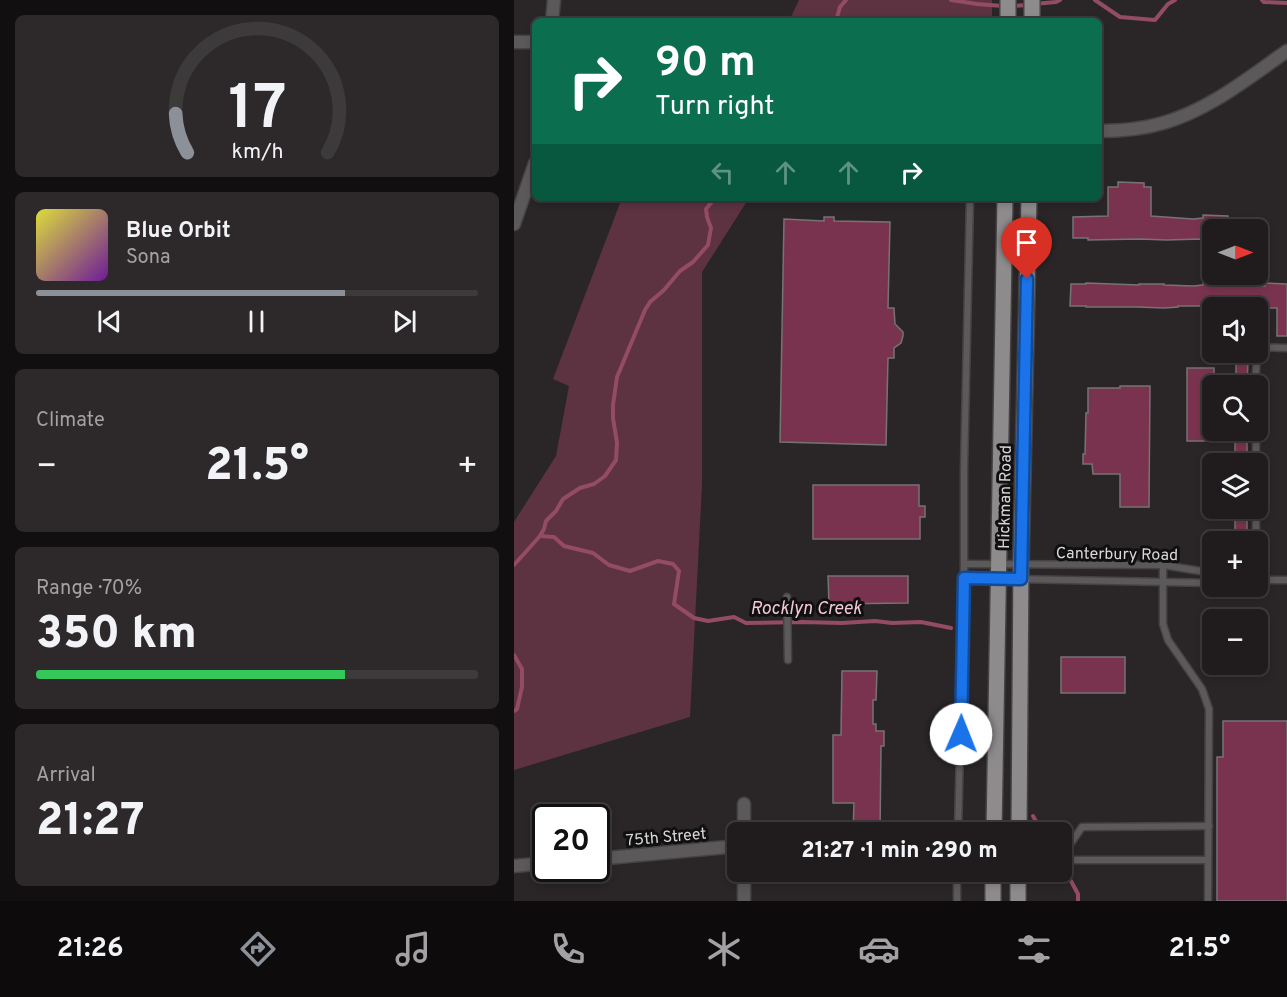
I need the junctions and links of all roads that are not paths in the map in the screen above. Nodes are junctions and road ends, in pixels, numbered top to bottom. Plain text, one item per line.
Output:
1 (554, 0) edge
2 (1008, 0) edge
3 (1032, 0) edge
4 (552, 18) edge
5 (1008, 18) edge
6 (1032, 18) edge
7 (514, 42) edge
8 (532, 42) edge
9 (1286, 51) edge
10 (1102, 131) edge
11 (532, 173) edge
12 (970, 201) edge
13 (1005, 201) edge
14 (1029, 201) edge
15 (514, 224) edge
16 (1286, 348) edge
17 (1256, 375) edge
18 (964, 564) junction
19 (1163, 565) junction
20 (998, 571) junction
21 (1202, 571) edge
22 (1021, 572) junction
23 (964, 578) junction
24 (1268, 580) edge
25 (1286, 580) edge
26 (1163, 581) junction
27 (1202, 583) edge
28 (787, 597) dead end
29 (788, 660) dead end
30 (744, 804) dead end
31 (744, 822) edge
32 (958, 822) edge
33 (994, 822) edge
34 (1019, 822) edge
35 (1209, 826) junction
36 (1072, 842) edge
37 (727, 847) edge
38 (610, 857) edge
39 (1072, 858) edge
40 (1208, 860) junction
41 (532, 864) edge
42 (514, 866) edge
43 (744, 882) edge
44 (957, 882) edge
45 (993, 882) edge
46 (1018, 882) edge
47 (744, 901) edge
48 (957, 901) edge
49 (993, 901) edge
50 (1018, 901) edge
51 (1208, 901) edge

1 - 4 street
2 - 5 main road
3 - 6 main road
7 - 8 street
9 - 10 street
11 - 15 street
12 - 18 lane
13 - 20 main road, Hickman Road
14 - 22 main road, Hickman Road
16 - 17 lane
18 - 20 lane
18 - 23 lane
19 - 21 lane, Canterbury Road
19 - 22 lane, Canterbury Road
19 - 26 lane
20 - 22 lane
20 - 22 lane
20 - 23 lane
20 - 33 main road, Hickman Road
22 - 26 lane, Canterbury Road
22 - 34 main road, Hickman Road
23 - 32 lane
24 - 25 lane
26 - 27 lane, Canterbury Road
26 - 35 lane
28 - 29 lane
30 - 31 street
35 - 36 lane
35 - 40 lane
37 - 38 street, 75th Street
39 - 40 lane
40 - 51 lane
41 - 42 street
43 - 47 street
44 - 48 lane
45 - 49 main road
46 - 50 main road

